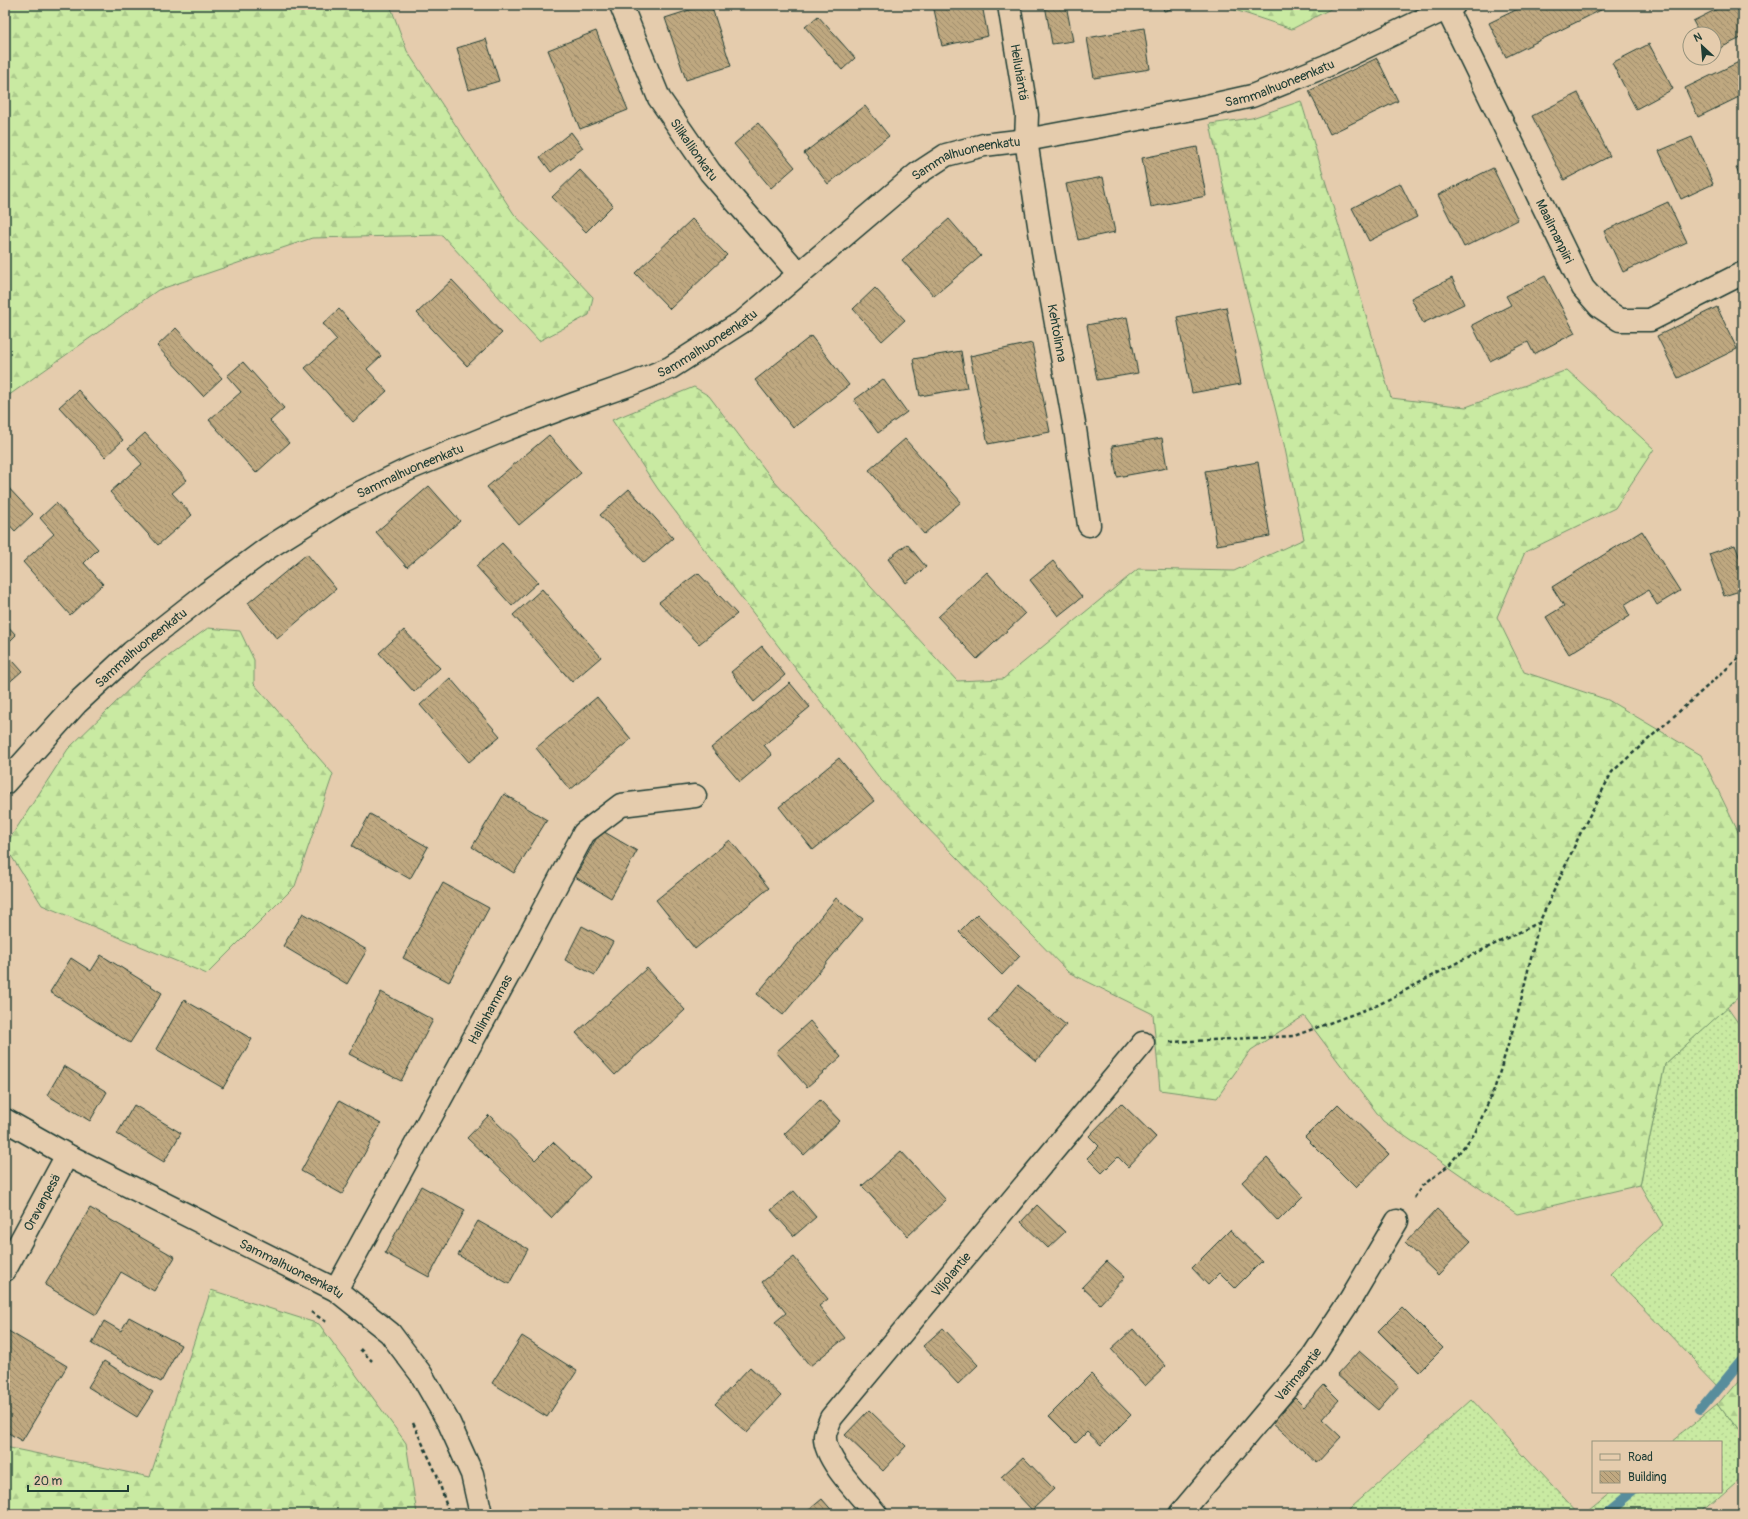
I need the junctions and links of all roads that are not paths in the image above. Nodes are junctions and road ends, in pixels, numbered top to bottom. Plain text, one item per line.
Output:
1 (621, 5) edge
2 (1010, 5) edge
3 (1450, 7) edge
4 (1026, 140) junction
5 (1743, 273) edge
6 (799, 274) junction
7 (1089, 525) dead end
8 (5, 783) edge
9 (695, 796) dead end
10 (1143, 1043) road end
11 (5, 1120) edge
12 (67, 1155) junction
13 (1398, 1221) road end
14 (5, 1270) edge
15 (336, 1290) junction
16 (481, 1514) edge
17 (876, 1514) edge
18 (1180, 1514) edge

1 - 6 street, Silikallionkatu
2 - 4 street, Heiluhäntä
3 - 4 street, Sammalhuoneenkatu
3 - 5 street, Maailmanpiiri
4 - 6 street, Sammalhuoneenkatu
4 - 7 street, Kehtolinna
6 - 8 street, Sammalhuoneenkatu
9 - 15 street, Hallinhammas
10 - 17 street, Viljolantie
11 - 12 street, Sammalhuoneenkatu
12 - 14 street, Oravanpesä
12 - 15 street, Sammalhuoneenkatu
13 - 18 street, Varimaantie
15 - 16 street, Sammalhuoneenkatu

